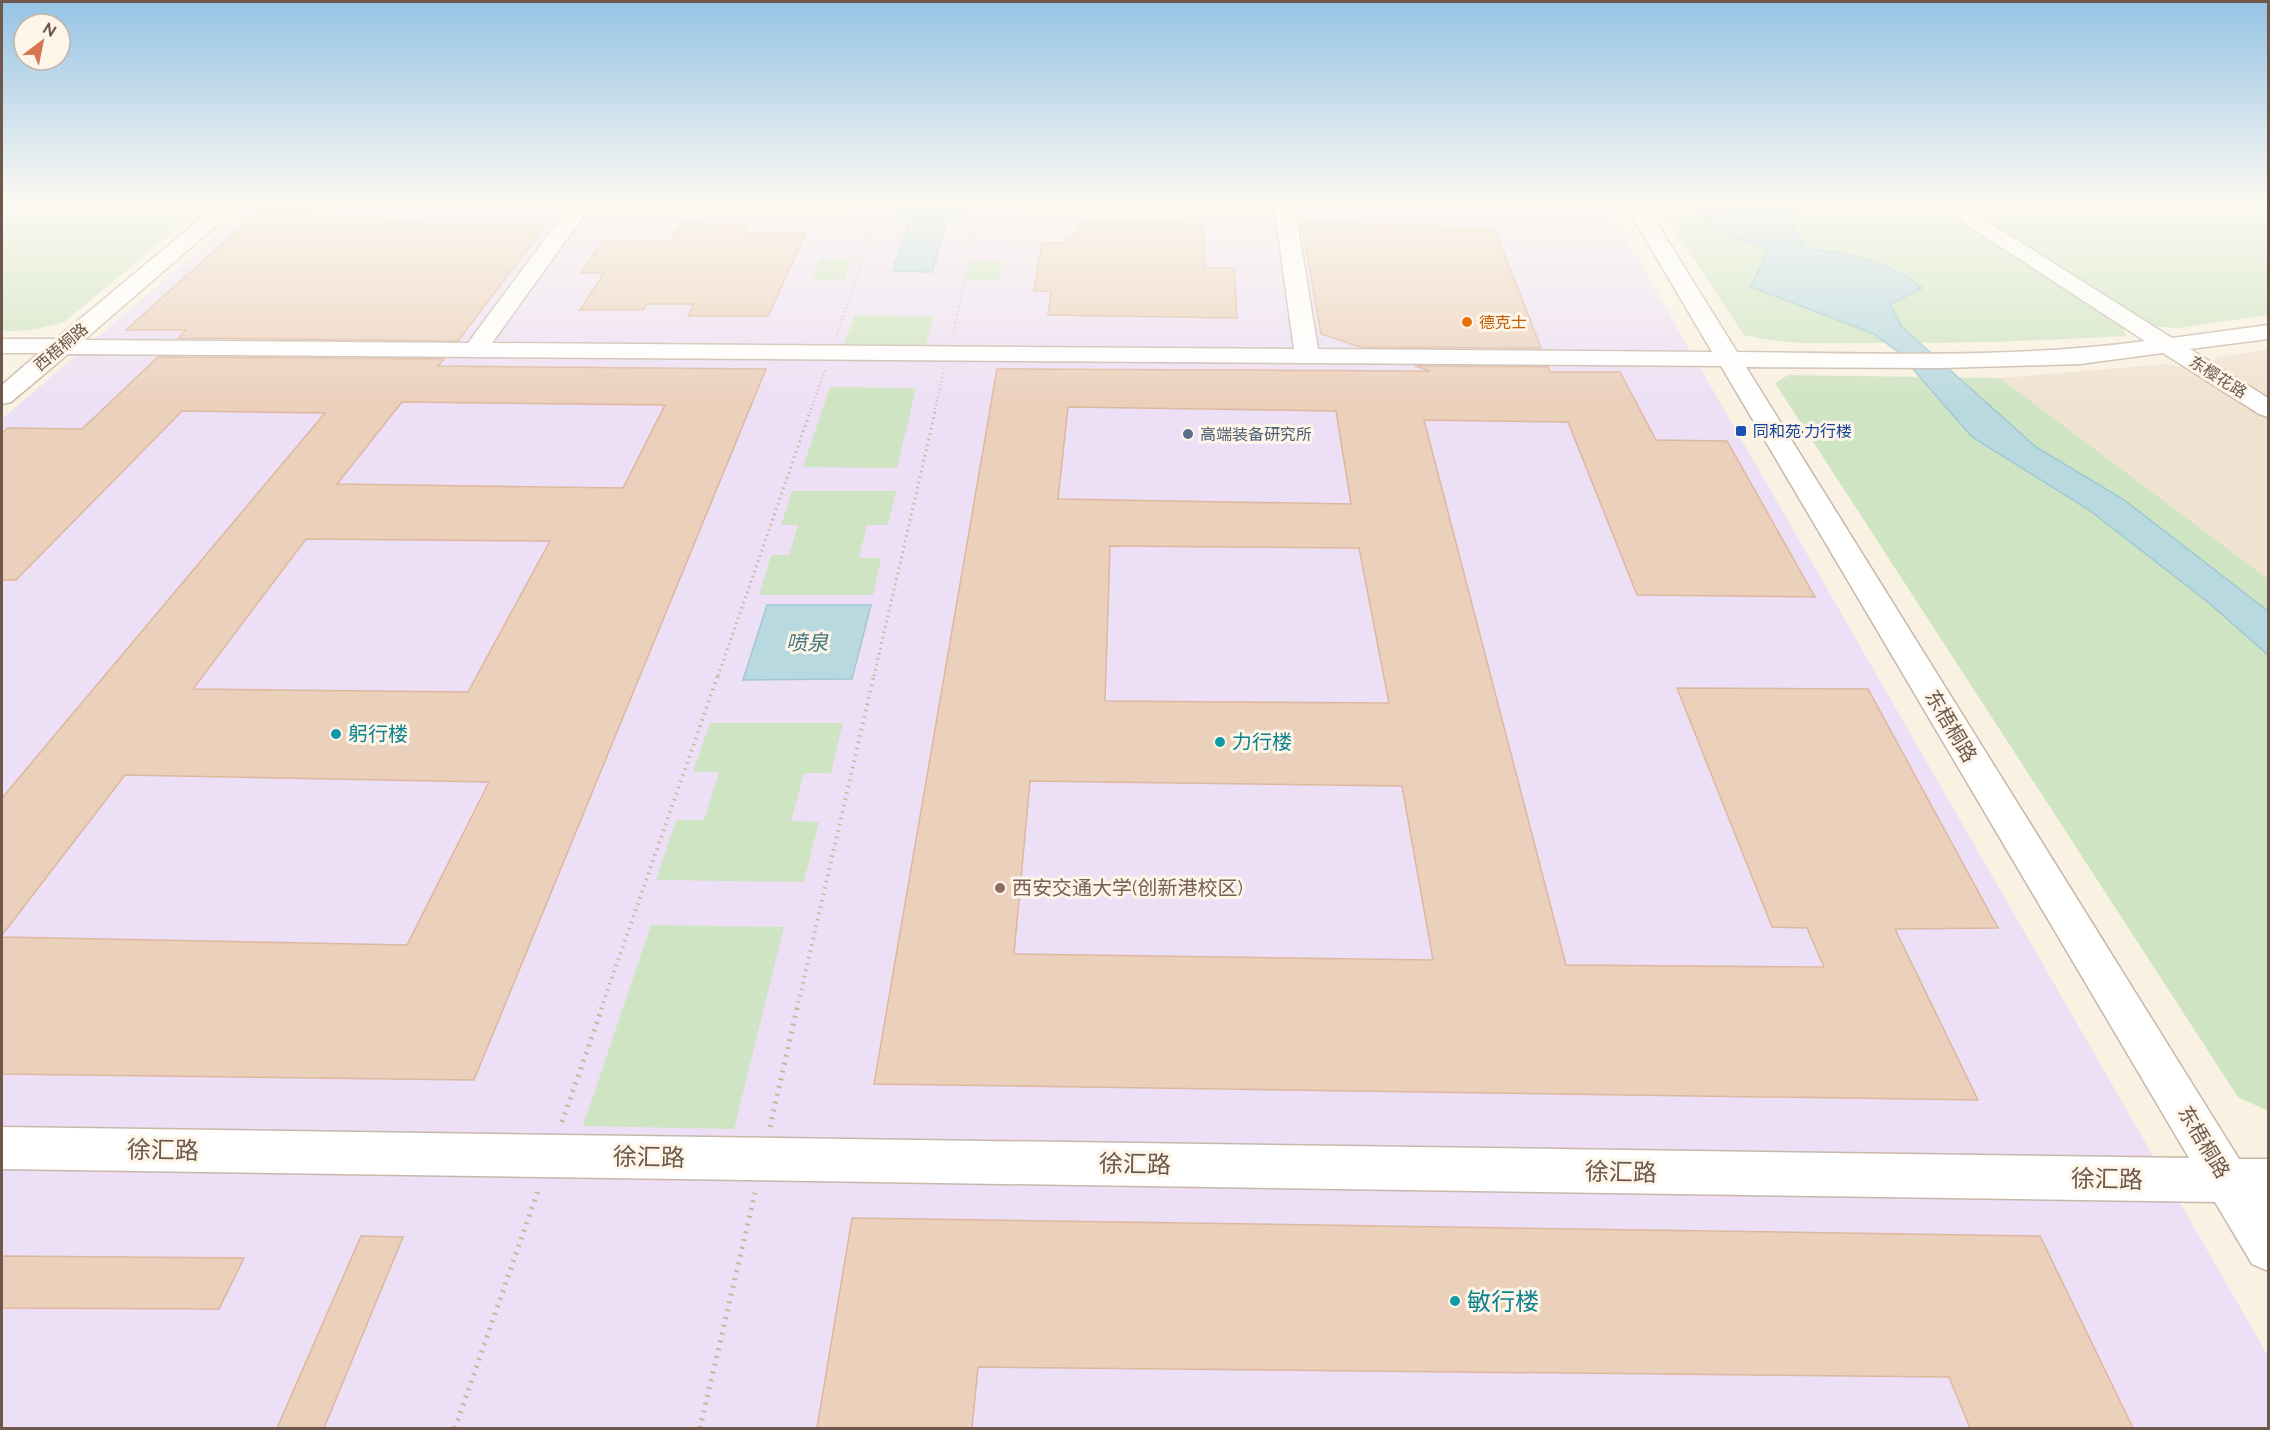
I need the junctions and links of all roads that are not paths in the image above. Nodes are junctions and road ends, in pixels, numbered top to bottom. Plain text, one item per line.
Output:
1 (152, 271) edge
2 (533, 271) edge
3 (1294, 271) edge
4 (1675, 271) edge
5 (2051, 271) edge
6 (2268, 332) edge
7 (2168, 345) junction
8 (2, 346) edge
9 (63, 346) junction
10 (475, 350) junction
11 (1307, 356) junction
12 (1728, 359) junction
13 (2, 397) edge
14 (2268, 409) edge
15 (2, 1148) edge
16 (2248, 1181) edge
17 (2268, 1248) edge

1 - 9 street, 西梧桐路
2 - 10 street
3 - 11 street
4 - 12 street, 东梧桐路
5 - 7 street, 东樱花路
6 - 7 street
7 - 12 street
7 - 14 street, 东樱花路
8 - 9 street
9 - 10 street
9 - 13 street, 西梧桐路
10 - 11 street
11 - 12 street
12 - 16 street, 东梧桐路
15 - 16 street, 徐汇路
16 - 17 street, 东梧桐路

